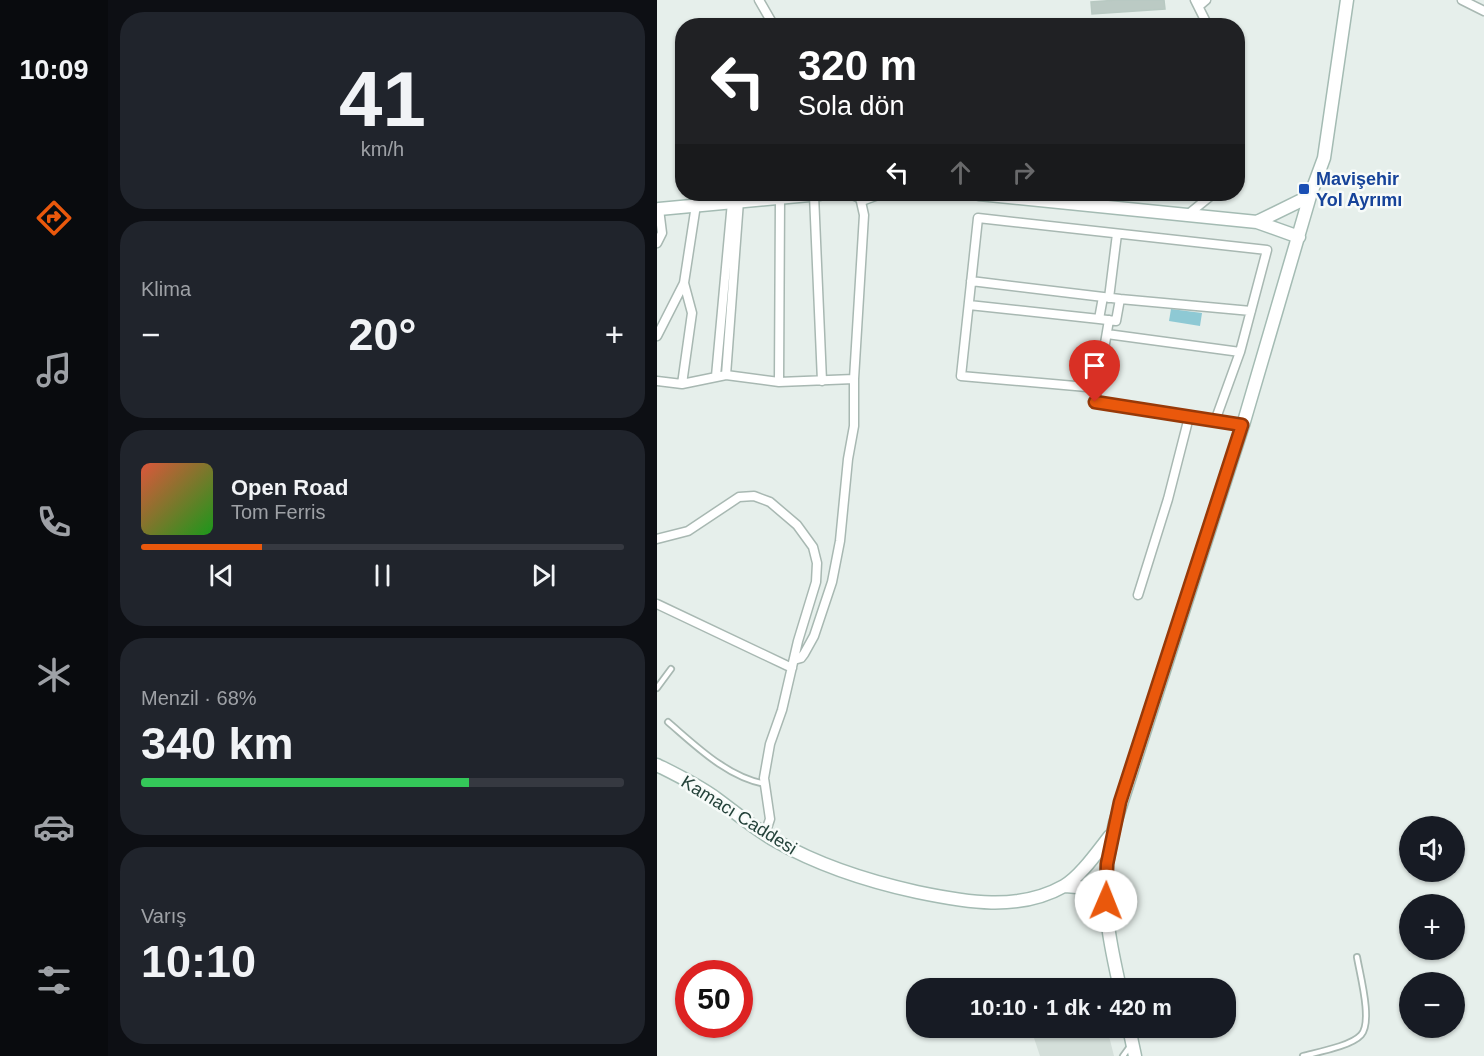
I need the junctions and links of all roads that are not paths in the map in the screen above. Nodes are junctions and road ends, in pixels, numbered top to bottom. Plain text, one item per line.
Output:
1 (759, 0) edge
2 (1347, 0) edge
3 (1462, 0) edge
4 (1200, 2) edge
5 (1484, 11) edge
6 (769, 18) edge
7 (1205, 18) edge
8 (1310, 196) junction
9 (747, 201) edge
10 (780, 201) edge
11 (817, 201) edge
12 (860, 201) edge
13 (1045, 201) edge
14 (1204, 201) edge
15 (736, 202) junction
16 (696, 205) junction
17 (658, 209) edge
18 (1186, 216) junction
19 (1257, 222) junction
20 (1117, 234) junction
21 (1299, 237) junction
22 (657, 243) edge
23 (971, 282) junction
24 (684, 283) junction
25 (1106, 297) junction
26 (1121, 299) junction
27 (969, 305) junction
28 (1251, 311) junction
29 (1099, 319) junction
30 (1109, 320) junction
31 (1107, 334) junction
32 (657, 336) edge
33 (1240, 352) junction
34 (726, 375) junction
35 (715, 376) junction
36 (854, 379) junction
37 (657, 381) edge
38 (822, 381) junction
39 (779, 382) junction
40 (682, 384) junction
41 (1098, 388) junction
42 (1189, 417) junction
43 (1215, 421) junction
44 (1242, 425) junction
45 (657, 539) edge
46 (1138, 596) dead end
47 (657, 604) edge
48 (793, 664) junction
49 (671, 669) dead end
50 (657, 687) edge
51 (668, 722) dead end
52 (657, 765) edge
53 (765, 784) junction
54 (1113, 833) junction
55 (765, 834) junction
56 (1065, 886) junction
57 (1106, 896) junction
58 (1357, 957) dead end
59 (1118, 978) edge
60 (1131, 1038) edge
61 (1132, 1042) junction
62 (1123, 1056) edge
63 (1135, 1056) edge
64 (1303, 1056) edge

1 - 6 street
2 - 8 street
3 - 5 street
4 - 7 street
8 - 19 street
8 - 21 street
9 - 15 street
10 - 39 street
11 - 38 street
12 - 36 street
13 - 18 street
14 - 18 street
15 - 16 street
15 - 34 street
15 - 35 street
16 - 17 street
16 - 24 street
17 - 22 street
18 - 19 street
19 - 21 street
20 - 23 street
20 - 25 street
20 - 28 street
21 - 44 street
23 - 25 street
23 - 27 street
24 - 32 street
24 - 40 street
25 - 26 street
25 - 29 street
26 - 28 street
26 - 30 street
27 - 29 street
27 - 41 street
28 - 33 street
29 - 30 street
30 - 31 street
31 - 33 street
31 - 41 street
33 - 43 street
34 - 35 street
34 - 39 street
35 - 40 street
36 - 38 street
36 - 48 street
37 - 40 street
38 - 39 street
41 - 42 street
42 - 43 street
42 - 46 street
43 - 44 street
44 - 54 street
45 - 48 street
47 - 48 street
48 - 53 street
49 - 50 lane
51 - 53 lane
52 - 55 street, Kamacı Caddesi
53 - 55 street
54 - 56 street, Kamacı Caddesi
54 - 57 street
55 - 56 street, Kamacı Caddesi
56 - 57 street, Kamacı Caddesi
57 - 59 street
58 - 64 lane
60 - 61 street
61 - 62 lane
61 - 63 street

